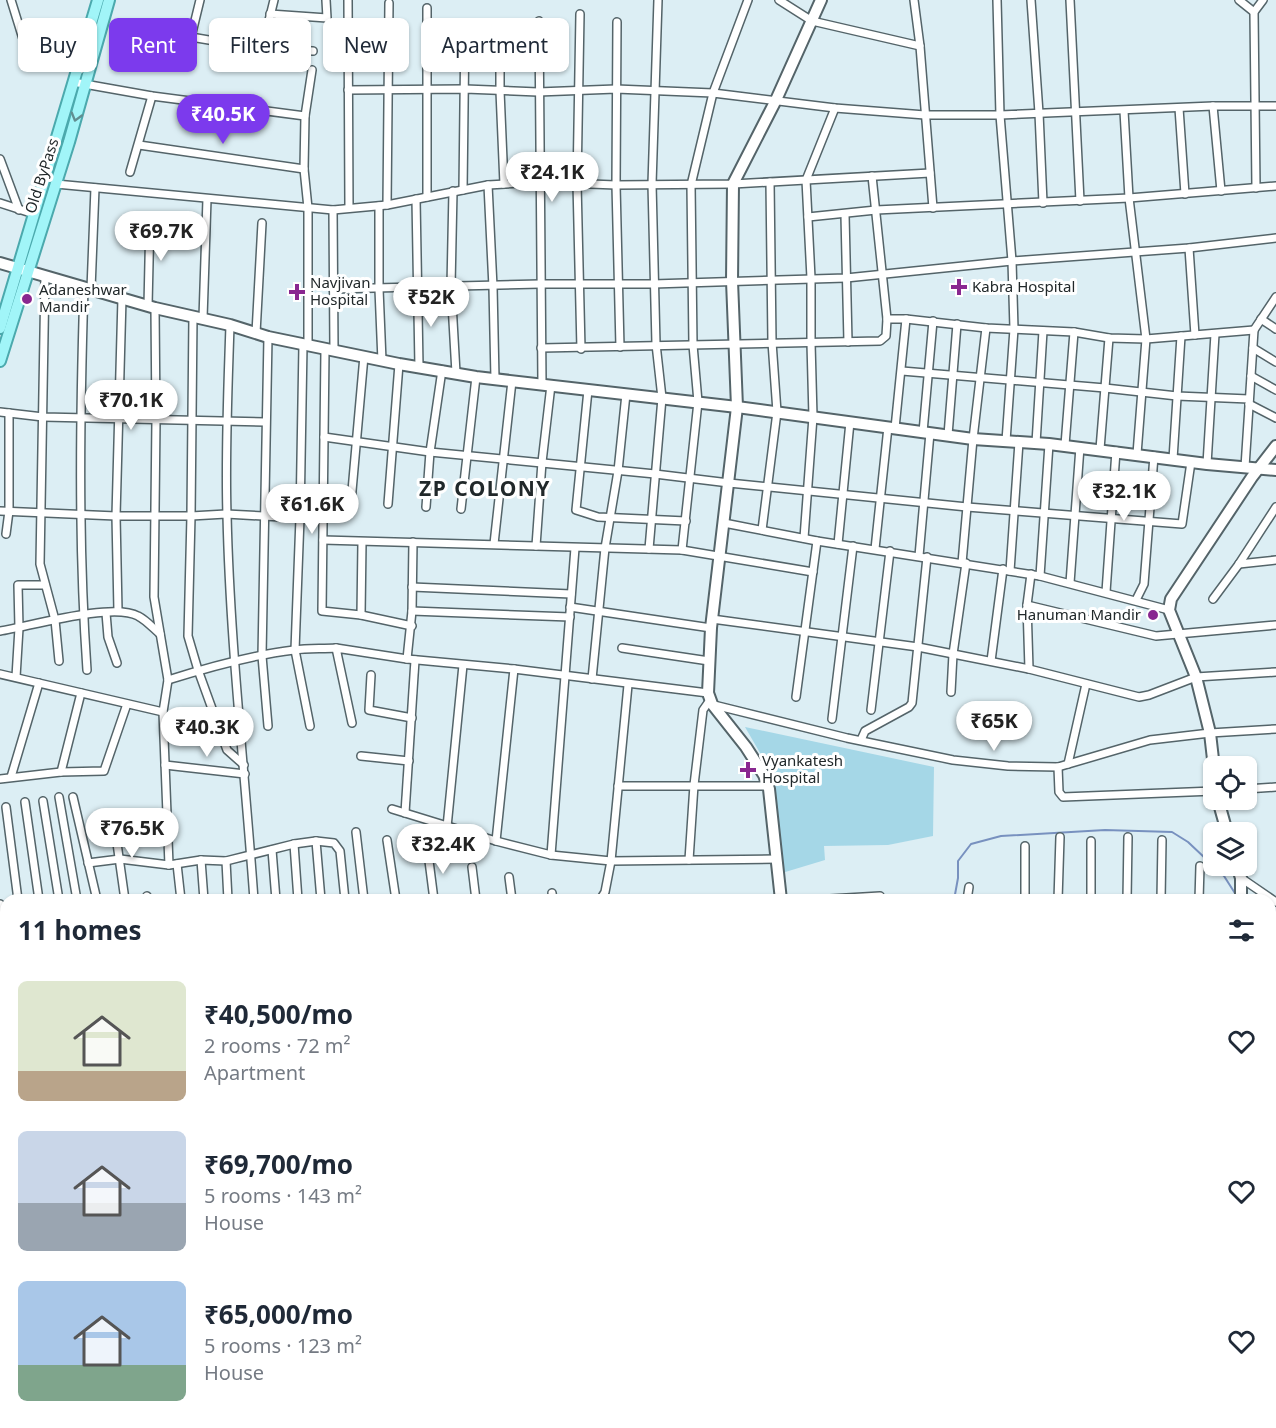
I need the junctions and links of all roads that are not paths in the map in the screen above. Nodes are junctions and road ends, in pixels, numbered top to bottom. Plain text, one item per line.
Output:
1 (11, 0) edge
2 (98, 0) edge
3 (109, 0) edge
4 (200, 0) edge
5 (274, 0) edge
6 (327, 0) edge
7 (348, 0) edge
8 (658, 0) edge
9 (747, 0) edge
10 (779, 0) edge
11 (821, 0) edge
12 (914, 0) edge
13 (997, 0) edge
14 (1031, 0) edge
15 (1070, 0) edge
16 (1239, 0) edge
17 (1263, 0) edge
18 (389, 3) dead end
19 (427, 8) dead end
20 (1254, 12) junction
21 (270, 14) junction
22 (580, 14) dead end
23 (93, 18) edge
24 (269, 18) edge
25 (812, 21) junction
26 (617, 22) dead end
27 (18, 23) edge
28 (209, 40) edge
29 (920, 46) junction
30 (312, 70) dead end
31 (76, 72) edge
32 (86, 72) edge
33 (465, 72) edge
34 (500, 72) edge
35 (538, 72) edge
36 (89, 73) junction
37 (74, 82) junction
38 (85, 85) junction
39 (388, 89) junction
40 (427, 89) junction
41 (465, 89) junction
42 (616, 89) junction
43 (348, 90) junction
44 (500, 91) junction
45 (655, 91) junction
46 (538, 92) junction
47 (578, 92) junction
48 (713, 93) junction
49 (152, 96) junction
50 (776, 100) junction
51 (1253, 105) junction
52 (1213, 106) junction
53 (1276, 106) edge
54 (835, 108) junction
55 (1179, 108) junction
56 (1074, 111) junction
57 (1124, 111) junction
58 (1039, 113) junction
59 (925, 115) junction
60 (1000, 115) junction
61 (305, 116) junction
62 (139, 145) junction
63 (0, 159) edge
64 (304, 169) junction
65 (130, 172) dead end
66 (930, 173) junction
67 (872, 176) junction
68 (806, 180) junction
69 (539, 182) junction
70 (770, 182) junction
71 (577, 183) junction
72 (56, 184) junction
73 (504, 184) junction
74 (652, 184) junction
75 (733, 184) junction
76 (488, 185) junction
77 (616, 185) junction
78 (691, 185) junction
79 (1276, 186) edge
80 (95, 188) junction
81 (1256, 188) junction
82 (464, 190) junction
83 (453, 191) junction
84 (1221, 191) junction
85 (1185, 194) junction
86 (427, 197) junction
87 (1129, 198) junction
88 (207, 199) junction
89 (416, 199) junction
90 (1080, 201) junction
91 (0, 203) edge
92 (1043, 203) junction
93 (383, 206) junction
94 (1007, 206) junction
95 (308, 208) junction
96 (349, 208) junction
97 (933, 208) junction
98 (19, 210) junction
99 (333, 210) junction
100 (876, 210) junction
101 (34, 214) junction
102 (845, 215) junction
103 (808, 217) junction
104 (150, 218) dead end
105 (262, 223) dead end
106 (1276, 238) edge
107 (1189, 248) junction
108 (1135, 252) junction
109 (1012, 261) junction
110 (0, 263) edge
111 (22, 270) junction
112 (882, 274) junction
113 (45, 276) junction
114 (812, 278) junction
115 (846, 278) junction
116 (773, 280) junction
117 (732, 281) junction
118 (693, 282) junction
119 (540, 284) junction
120 (580, 284) junction
121 (618, 284) junction
122 (653, 284) junction
123 (451, 286) junction
124 (493, 287) junction
125 (87, 288) junction
126 (419, 288) junction
127 (333, 289) junction
128 (378, 290) junction
129 (1276, 297) edge
130 (122, 298) junction
131 (151, 307) junction
132 (198, 317) junction
133 (887, 319) junction
134 (906, 319) junction
135 (1261, 319) junction
136 (933, 321) junction
137 (957, 324) junction
138 (230, 325) junction
139 (986, 327) junction
140 (0, 328) edge
141 (1014, 329) junction
142 (1276, 329) edge
143 (1254, 330) junction
144 (1043, 331) junction
145 (1074, 332) junction
146 (256, 333) junction
147 (1215, 334) junction
148 (1196, 335) junction
149 (1180, 336) junction
150 (268, 337) junction
151 (1109, 338) junction
152 (1146, 339) junction
153 (772, 342) junction
154 (848, 342) junction
155 (811, 343) junction
156 (656, 344) junction
157 (693, 345) junction
158 (734, 345) junction
159 (2, 346) edge
160 (305, 346) junction
161 (620, 347) junction
162 (541, 348) junction
163 (1252, 348) junction
164 (580, 349) junction
165 (330, 351) junction
166 (364, 356) junction
167 (0, 361) edge
168 (382, 361) junction
169 (1276, 362) edge
170 (399, 364) junction
171 (419, 367) junction
172 (442, 370) junction
173 (902, 372) junction
174 (456, 373) junction
175 (928, 373) junction
176 (953, 376) junction
177 (1251, 376) junction
178 (476, 377) junction
179 (495, 379) junction
180 (980, 379) junction
181 (512, 381) junction
182 (1010, 381) junction
183 (1040, 384) junction
184 (546, 385) junction
185 (1070, 386) junction
186 (1105, 388) junction
187 (588, 390) junction
188 (1276, 390) edge
189 (1142, 393) junction
190 (626, 394) junction
191 (1177, 396) junction
192 (662, 398) junction
193 (1211, 398) junction
194 (1249, 401) junction
195 (698, 402) junction
196 (737, 406) junction
197 (0, 412) edge
198 (777, 412) junction
199 (9, 413) junction
200 (43, 417) junction
201 (813, 417) junction
202 (80, 418) junction
203 (1276, 418) edge
204 (119, 419) junction
205 (156, 420) junction
206 (193, 420) junction
207 (227, 421) junction
208 (265, 422) junction
209 (850, 422) junction
210 (892, 428) junction
211 (926, 433) junction
212 (948, 435) junction
213 (324, 438) junction
214 (973, 439) junction
215 (1006, 441) junction
216 (356, 442) junction
217 (1019, 442) junction
218 (1036, 443) junction
219 (1049, 444) junction
220 (1065, 445) junction
221 (392, 446) junction
222 (1276, 446) edge
223 (1080, 447) junction
224 (1100, 449) junction
225 (1116, 451) junction
226 (430, 452) junction
227 (1137, 454) junction
228 (467, 455) junction
229 (1154, 456) junction
230 (504, 458) junction
231 (1173, 459) junction
232 (542, 462) junction
233 (1191, 462) junction
234 (1207, 464) junction
235 (579, 467) junction
236 (1245, 467) junction
237 (1258, 469) junction
238 (1276, 470) edge
239 (618, 471) junction
240 (655, 474) junction
241 (691, 478) junction
242 (729, 483) junction
243 (766, 487) junction
244 (807, 491) junction
245 (843, 495) junction
246 (880, 498) junction
247 (351, 502) dead end
248 (923, 502) junction
249 (388, 504) dead end
250 (426, 507) dead end
251 (967, 507) junction
252 (1276, 507) edge
253 (461, 509) dead end
254 (0, 511) edge
255 (9, 511) junction
256 (1014, 511) junction
257 (42, 512) junction
258 (81, 513) junction
259 (1044, 513) junction
260 (226, 514) junction
261 (1075, 515) junction
262 (116, 516) junction
263 (154, 516) junction
264 (191, 516) junction
265 (265, 516) junction
266 (610, 517) junction
267 (300, 518) junction
268 (1112, 518) junction
269 (652, 520) junction
270 (1267, 520) junction
271 (1276, 520) edge
272 (686, 521) junction
273 (1149, 521) junction
274 (724, 522) junction
275 (762, 530) junction
276 (6, 534) dead end
277 (804, 538) junction
278 (323, 540) junction
279 (817, 540) junction
280 (362, 542) junction
281 (413, 542) junction
282 (495, 544) junction
283 (838, 544) junction
284 (536, 546) junction
285 (853, 546) junction
286 (575, 548) junction
287 (605, 548) junction
288 (649, 549) junction
289 (875, 549) junction
290 (682, 550) junction
291 (890, 551) junction
292 (720, 556) junction
293 (919, 556) junction
294 (927, 557) junction
295 (1276, 560) edge
296 (964, 563) junction
297 (1239, 564) junction
298 (1006, 570) junction
299 (813, 572) junction
300 (1031, 574) junction
301 (1040, 576) junction
302 (1070, 583) junction
303 (45, 585) junction
304 (412, 587) junction
305 (1106, 592) junction
306 (571, 594) junction
307 (1213, 599) dead end
308 (1136, 600) junction
309 (1028, 605) junction
310 (570, 607) junction
311 (1169, 610) junction
312 (118, 611) junction
313 (412, 611) junction
314 (599, 611) junction
315 (106, 613) junction
316 (83, 615) junction
317 (361, 615) junction
318 (570, 617) junction
319 (55, 620) junction
320 (712, 623) junction
321 (1276, 625) edge
322 (412, 626) junction
323 (19, 628) junction
324 (0, 631) edge
325 (804, 632) junction
326 (160, 634) junction
327 (1178, 634) junction
328 (841, 637) junction
329 (880, 642) junction
330 (918, 647) junction
331 (336, 648) junction
332 (622, 648) dead end
333 (295, 650) junction
334 (953, 654) junction
335 (262, 656) junction
336 (411, 660) junction
337 (59, 661) dead end
338 (234, 661) junction
339 (709, 661) junction
340 (991, 661) junction
341 (117, 663) dead end
342 (463, 665) junction
343 (514, 669) junction
344 (1029, 669) junction
345 (87, 670) dead end
346 (198, 670) junction
347 (1276, 672) edge
348 (0, 674) edge
349 (371, 675) dead end
350 (566, 676) junction
351 (16, 677) junction
352 (1196, 677) junction
353 (592, 679) junction
354 (168, 680) junction
355 (39, 683) junction
356 (1086, 684) junction
357 (628, 685) junction
358 (951, 692) dead end
359 (81, 693) junction
360 (796, 698) dead end
361 (710, 699) junction
362 (128, 704) junction
363 (871, 710) dead end
364 (163, 712) junction
365 (411, 718) junction
366 (832, 718) dead end
367 (352, 723) dead end
368 (268, 726) dead end
369 (310, 726) dead end
370 (1276, 729) edge
371 (1210, 733) junction
372 (861, 740) junction
373 (361, 756) dead end
374 (1213, 756) edge
375 (408, 761) junction
376 (1068, 764) junction
377 (165, 765) junction
378 (244, 765) junction
379 (1058, 767) junction
380 (61, 772) junction
381 (244, 774) junction
382 (11, 777) junction
383 (0, 779) edge
384 (694, 785) junction
385 (618, 786) junction
386 (768, 786) junction
387 (1276, 787) edge
388 (1257, 788) edge
389 (1203, 791) edge
390 (59, 797) dead end
391 (73, 797) dead end
392 (43, 801) dead end
393 (25, 802) dead end
394 (6, 807) dead end
395 (392, 809) dead end
396 (405, 813) junction
397 (114, 822) dead end
398 (447, 827) junction
399 (356, 832) dead end
400 (1060, 837) dead end
401 (1128, 837) dead end
402 (387, 840) dead end
403 (1162, 840) dead end
404 (316, 841) junction
405 (1092, 841) dead end
406 (496, 842) junction
407 (294, 844) junction
408 (1025, 846) dead end
409 (272, 850) junction
410 (428, 853) dead end
411 (251, 855) junction
412 (551, 855) junction
413 (777, 858) junction
414 (120, 859) junction
415 (201, 860) junction
416 (689, 860) junction
417 (226, 861) junction
418 (611, 861) junction
419 (88, 863) junction
420 (177, 864) junction
421 (169, 865) junction
422 (1200, 866) dead end
423 (472, 867) dead end
424 (509, 877) dead end
425 (1241, 878) joint
426 (969, 887) dead end
427 (17, 894) edge
428 (38, 894) edge
429 (58, 894) edge
430 (76, 894) edge
431 (96, 894) edge
432 (124, 894) edge
433 (180, 894) edge
434 (204, 894) edge
435 (228, 894) edge
436 (254, 894) edge
437 (276, 894) edge
438 (298, 894) edge
439 (320, 894) edge
440 (344, 894) edge
441 (363, 894) edge
442 (395, 894) edge
443 (433, 894) edge
444 (475, 894) edge
445 (511, 894) edge
446 (604, 894) edge
447 (780, 894) edge
448 (968, 894) edge
449 (1025, 894) edge
450 (1058, 894) edge
451 (1091, 894) edge
452 (1127, 894) edge
453 (1161, 894) edge
454 (1199, 894) edge
455 (1241, 894) edge
456 (1264, 894) edge

1 - 27 street
2 - 23 main road, Old ByPass
3 - 36 main road, Old ByPass
4 - 28 street
5 - 21 street
6 - 21 street
7 - 43 street
8 - 45 street
9 - 48 street
10 - 25 street
11 - 25 street
12 - 29 street
13 - 60 street
14 - 58 street
15 - 56 street
16 - 20 street
17 - 20 street
18 - 39 street
19 - 40 street
20 - 51 street
21 - 24 street
22 - 47 street
25 - 29 street
25 - 50 street
26 - 42 street
29 - 59 street
30 - 61 street
31 - 37 main road, Old ByPass
32 - 36 street
33 - 41 street
34 - 44 street
35 - 46 street
36 - 38 main road, Old ByPass
37 - 38 street
37 - 101 main road, Old ByPass
38 - 49 street
38 -> 72 main road, Old ByPass
39 - 40 street
39 - 43 street
39 - 93 street
40 - 41 street
40 - 86 street
41 - 44 street
41 - 82 street
42 - 45 street
42 - 47 street
42 - 77 street
43 - 96 street
44 - 46 street
44 - 73 street
45 - 48 street
45 - 74 street
46 - 47 street
46 - 69 street
47 - 71 street
48 - 50 street
48 - 78 street
49 - 61 street
49 - 62 street
50 - 54 street
50 - 75 street
51 - 52 street
51 - 53 street
51 - 81 street
52 - 55 street
52 - 84 street
54 - 59 street
54 - 68 street
55 - 57 street
55 - 85 street
56 - 57 street
56 - 58 street
56 - 90 street
57 - 87 street
58 - 60 street
58 - 92 street
59 - 60 street
59 - 66 street
60 - 94 street
61 - 64 street
62 - 64 street
62 - 65 street
63 - 98 street
64 - 95 street
66 - 67 street
66 - 97 street
67 - 68 street
67 - 100 street
68 - 70 street
68 - 103 street
69 - 71 street
69 - 73 street
69 - 119 street
70 - 75 street
70 - 116 street
71 - 77 street
71 - 120 street
72 - 80 street
72 - 111 main road, Old ByPass
73 - 76 street
74 - 77 street
74 - 78 street
74 - 122 street
75 - 78 street
75 - 117 street
76 - 82 street
76 - 124 street
77 - 121 street
78 - 118 street
79 - 81 street
80 - 88 street
80 - 125 street
81 - 84 street
82 - 83 street
83 - 86 street
83 - 123 street
84 - 85 street
85 - 87 street
86 - 89 street
87 - 90 street
87 - 108 street
88 - 95 street
88 - 132 street
89 - 93 street
89 - 126 street
90 - 92 street
91 - 98 street
92 - 94 street
93 - 96 street
93 - 128 street
94 - 97 street
94 - 109 street
95 - 99 street
95 - 160 street
96 - 99 street
97 - 100 street
98 - 101 street
99 - 127 street
100 - 102 street
100 - 112 street
101 - 111 main road, Old ByPass
102 - 103 street
102 - 115 street
103 - 114 street
104 - 131 street
105 - 146 street
106 - 107 street
107 - 108 street
107 - 148 street
108 - 109 street
108 - 152 street
109 - 112 street
109 - 141 street
110 - 111 street
111 - 113 street
111 - 140 main road, Old ByPass
111 - 159 main road, Old ByPass
112 - 115 street
112 - 133 street
113 - 125 street
113 - 200 street
114 - 115 street
114 - 116 street
114 - 155 street
115 - 154 street
116 - 117 street
116 - 153 street
117 - 118 street
117 - 158 street
118 - 122 street
118 - 157 street
119 - 120 street
119 - 124 street
119 - 162 street
120 - 121 street
120 - 164 street
121 - 122 street
121 - 161 street
122 - 156 street
123 - 124 street
123 - 126 street
123 - 174 street
124 - 179 street
125 - 130 street
125 - 202 street
126 - 128 street
126 - 171 street
127 - 128 street
127 - 165 street
128 - 168 street
129 - 135 street
130 - 131 street
130 - 204 street
131 - 132 street
131 - 205 street
132 - 138 street
132 - 206 street
133 - 134 street
133 - 154 street
134 - 136 street
134 - 173 street
135 - 142 street
135 - 143 street
136 - 137 street
136 - 175 street
137 - 139 street
137 - 176 street
138 - 146 street
138 - 207 street
139 - 141 street
139 - 180 street
141 - 144 street
141 - 182 street
143 - 147 street
143 - 163 street
144 - 145 street
144 - 183 street
145 - 151 street
145 - 185 street
146 - 150 street
147 - 148 street
147 - 193 street
148 - 149 street
149 - 152 street
149 - 191 street
150 - 160 street
150 - 208 street
151 - 152 street
151 - 186 street
152 - 189 street
153 - 155 street
153 - 158 street
153 - 198 street
154 - 155 street
155 - 201 street
156 - 157 street
156 - 161 street
156 - 192 street
157 - 158 street
157 - 195 street
158 - 196 street
159 - 167 main road, Old ByPass
160 - 165 street
160 - 267 street
161 - 164 street
162 - 164 street
162 - 184 street
163 - 169 street
163 - 177 street
165 - 166 street
165 - 213 street
166 - 168 street
166 - 216 street
168 - 170 street
170 - 171 street
170 - 221 street
171 - 172 street
172 - 174 street
172 - 226 street
173 - 175 street
173 - 210 street
174 - 178 street
175 - 176 street
175 - 211 street
176 - 180 street
176 - 212 street
177 - 188 street
177 - 194 street
178 - 179 street
178 - 228 street
179 - 181 street
180 - 182 street
180 - 214 street
181 - 184 street
181 - 230 street
182 - 183 street
182 - 215 street
183 - 185 street
183 - 218 street
184 - 187 street
184 - 232 street
185 - 186 street
185 - 220 street
186 - 189 street
186 - 224 street
187 - 190 street
187 - 235 street
189 - 191 street
189 - 227 street
190 - 192 street
190 - 239 street
191 - 193 street
191 - 231 street
192 - 195 street
192 - 240 street
193 - 194 street
193 - 234 street
194 - 203 street
194 - 236 street
195 - 196 street
195 - 241 street
196 - 198 street
196 - 242 street
197 - 199 street
198 - 201 street
198 - 243 street
199 - 200 street
199 - 255 street
200 - 202 street
200 - 257 street
201 - 209 street
201 - 244 street
202 - 204 street
202 - 258 street
204 - 205 street
204 - 262 street
205 - 206 street
205 - 263 street
206 - 207 street
206 - 264 street
207 - 208 street
207 - 260 street
208 - 265 street
209 - 210 street
209 - 245 street
210 - 211 street
210 - 246 street
211 - 212 street
211 - 248 street
212 - 214 street
213 - 216 street
213 - 278 street
214 - 215 street
214 - 251 street
215 - 217 street
216 - 221 street
216 - 247 street
217 - 218 street
217 - 256 street
218 - 219 street
219 - 220 street
219 - 259 street
220 - 223 street
221 - 226 street
221 - 249 street
222 - 237 street
223 - 224 street
223 - 261 street
224 - 225 street
225 - 227 street
225 - 268 street
226 - 228 street
226 - 250 street
227 - 229 street
228 - 230 street
228 - 253 street
229 - 231 street
229 - 273 street
230 - 232 street
230 - 282 street
231 - 233 street
232 - 235 street
232 - 284 street
233 - 234 street
233 - 273 street
234 - 236 street
235 - 239 street
235 - 266 street
236 - 237 street
237 - 238 street
237 - 311 street
239 - 240 street
239 - 266 street
240 - 241 street
240 - 269 street
241 - 242 street
241 - 272 street
242 - 243 street
242 - 274 street
243 - 244 street
243 - 275 street
244 - 245 street
244 - 277 street
245 - 246 street
245 - 283 street
246 - 248 street
246 - 289 street
248 - 251 street
248 - 293 street
251 - 256 street
251 - 296 street
252 - 270 street
254 - 255 street
255 - 257 street
255 - 276 street
256 - 259 street
256 - 298 street
257 - 258 street
257 - 303 street
258 - 262 street
258 - 316 street
259 - 261 street
259 - 301 street
260 - 264 street
260 - 265 street
260 - 338 street
261 - 268 street
261 - 302 street
262 - 263 street
262 - 312 street
263 - 264 street
263 - 326 street
264 - 346 street
265 - 267 street
265 - 335 street
266 - 269 street
266 - 287 street
267 - 333 street
268 - 273 street
268 - 305 street
269 - 272 street
269 - 288 street
270 - 271 street
270 - 297 street
272 - 290 street
273 - 308 street
274 - 275 street
274 - 292 street
275 - 277 street
277 - 279 street
278 - 280 street
278 - 317 street
279 - 283 street
279 - 299 street
280 - 281 street
280 - 317 street
281 - 282 street
281 - 304 street
282 - 284 street
283 - 285 street
284 - 286 street
285 - 289 street
285 - 328 street
286 - 287 street
286 - 306 street
287 - 288 street
287 - 314 street
288 - 290 street
289 - 291 street
290 - 292 street
291 - 293 street
291 - 329 street
292 - 299 street
292 - 320 street
293 - 294 street
294 - 296 street
294 - 330 street
295 - 297 street
296 - 298 street
296 - 334 street
297 - 307 street
298 - 300 street
298 - 340 street
299 - 325 street
300 - 301 street
300 - 309 street
301 - 302 street
302 - 305 street
303 - 319 street
303 - 323 street
304 - 306 street
304 - 313 street
305 - 308 street
306 - 310 street
308 - 311 street
309 - 327 street
309 - 344 street
310 - 314 street
310 - 318 street
311 - 327 street
312 - 315 street
312 - 326 street
313 - 318 street
313 - 322 street
314 - 320 street
314 - 353 street
315 - 316 street
315 - 341 street
316 - 319 street
316 - 345 street
317 - 322 street
318 - 350 street
319 - 323 street
319 - 337 street
320 - 325 street
320 - 339 street
321 - 327 street
322 - 336 street
323 - 324 street
323 - 351 street
325 - 328 street
325 - 360 street
326 - 354 street
327 - 352 street
328 - 329 street
328 - 366 street
329 - 330 street
329 - 363 street
330 - 334 street
330 - 372 street
331 - 333 street
331 - 336 street
331 - 367 street
332 - 339 street
333 - 335 street
333 - 369 street
334 - 340 street
334 - 358 street
335 - 338 street
335 - 368 street
336 - 342 street
336 - 365 street
338 - 346 street
338 - 378 street
339 - 361 street
340 - 344 street
342 - 343 street
342 - 398 street
343 - 350 street
343 - 406 street
344 - 356 street
346 - 354 street
346 - 378 street
347 - 352 street
348 - 351 street
349 - 365 street
350 - 353 street
350 - 412 street
351 - 355 street
352 - 356 street
352 - 371 street
353 - 357 street
354 - 364 street
355 - 359 street
355 - 382 street
356 - 376 street
357 - 361 street
357 - 385 street
359 - 362 street
359 - 380 street
361 - 372 street
361 - 384 street
361 - 386 street
362 - 364 street
362 - 380 street
364 - 377 street
365 - 375 street
370 - 371 street
371 - 374 street
371 - 376 street
372 - 379 street
373 - 375 street
375 - 396 street
376 - 379 street
377 - 381 street
377 - 421 street
378 - 381 street
379 - 389 street
380 - 382 street
381 - 411 street
382 - 383 street
384 - 385 street
384 - 386 street
384 - 416 street
385 - 418 street
386 - 413 street
387 - 388 street
390 - 430 street
391 - 419 street
392 - 429 street
393 - 428 street
394 - 427 street
395 - 396 street
396 - 398 street
397 - 414 street
398 - 406 street
399 - 441 street
400 - 450 street
401 - 452 street
402 - 442 street
403 - 453 street
404 - 407 street
404 - 439 street
404 - 440 street
405 - 451 street
406 - 412 street
407 - 409 street
407 - 438 street
408 - 449 street
409 - 411 street
409 - 437 street
410 - 443 street
411 - 417 street
411 - 436 street
412 - 418 street
413 - 416 street
413 - 447 street
414 - 419 street
414 - 421 street
414 - 432 street
415 - 417 street
415 - 420 street
415 - 434 street
416 - 418 street
417 - 435 street
418 - 446 street
419 - 431 street
420 - 421 street
420 - 433 street
422 - 454 street
423 - 444 street
424 - 445 street
425 - 455 street
425 - 456 street
426 - 448 street

